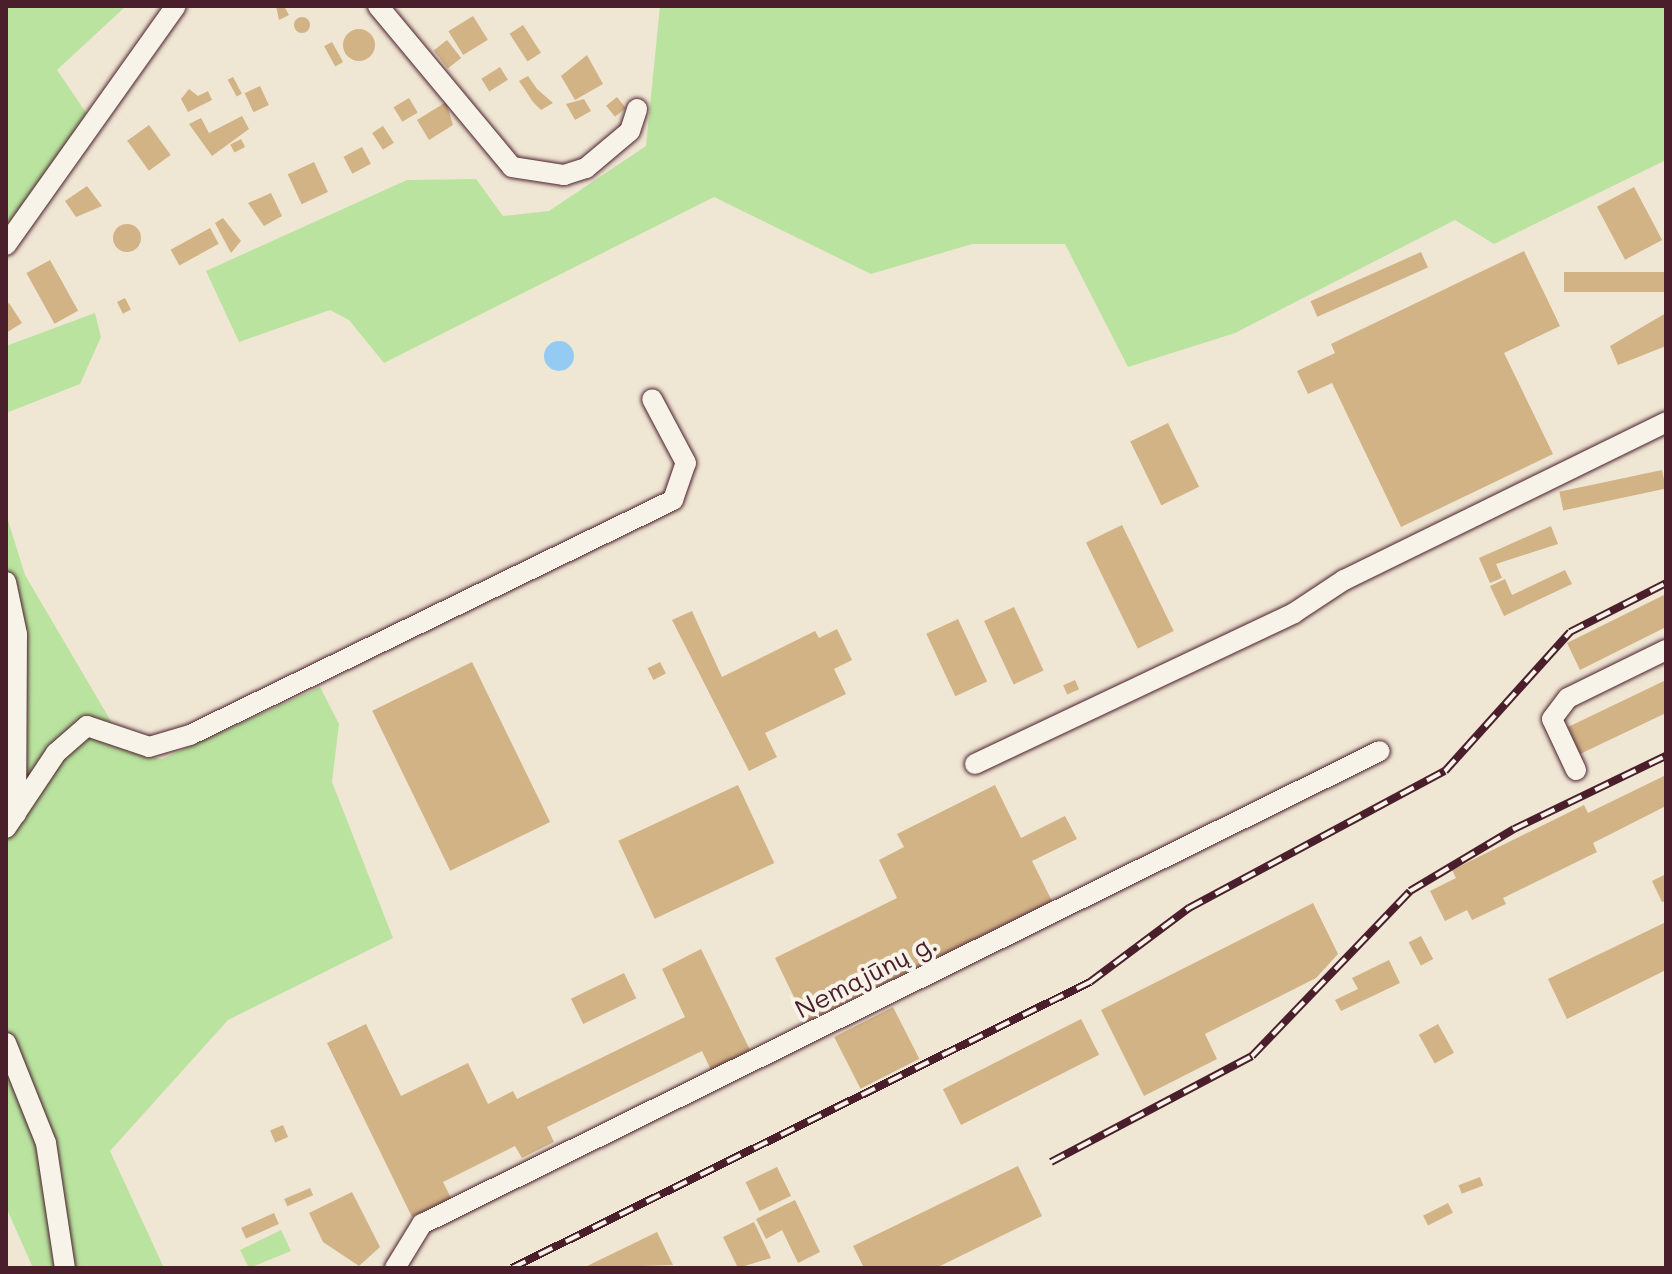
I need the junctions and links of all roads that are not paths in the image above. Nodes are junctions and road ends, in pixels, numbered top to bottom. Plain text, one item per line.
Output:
1 (176, 6) edge
2 (378, 6) edge
3 (637, 109) dead end
4 (6, 245) edge
5 (652, 399) dead end
6 (1666, 422) edge
7 (6, 582) edge
8 (1666, 650) edge
9 (1380, 751) dead end
10 (975, 764) dead end
11 (1576, 770) dead end
12 (11, 821) edge
13 (6, 1043) edge
14 (65, 1268) edge
15 (395, 1268) edge

1 - 4 street
2 - 3 street
5 - 12 street
6 - 10 street
7 - 12 street
8 - 11 street
9 - 15 street, Nemajūnų g.
13 - 14 street

